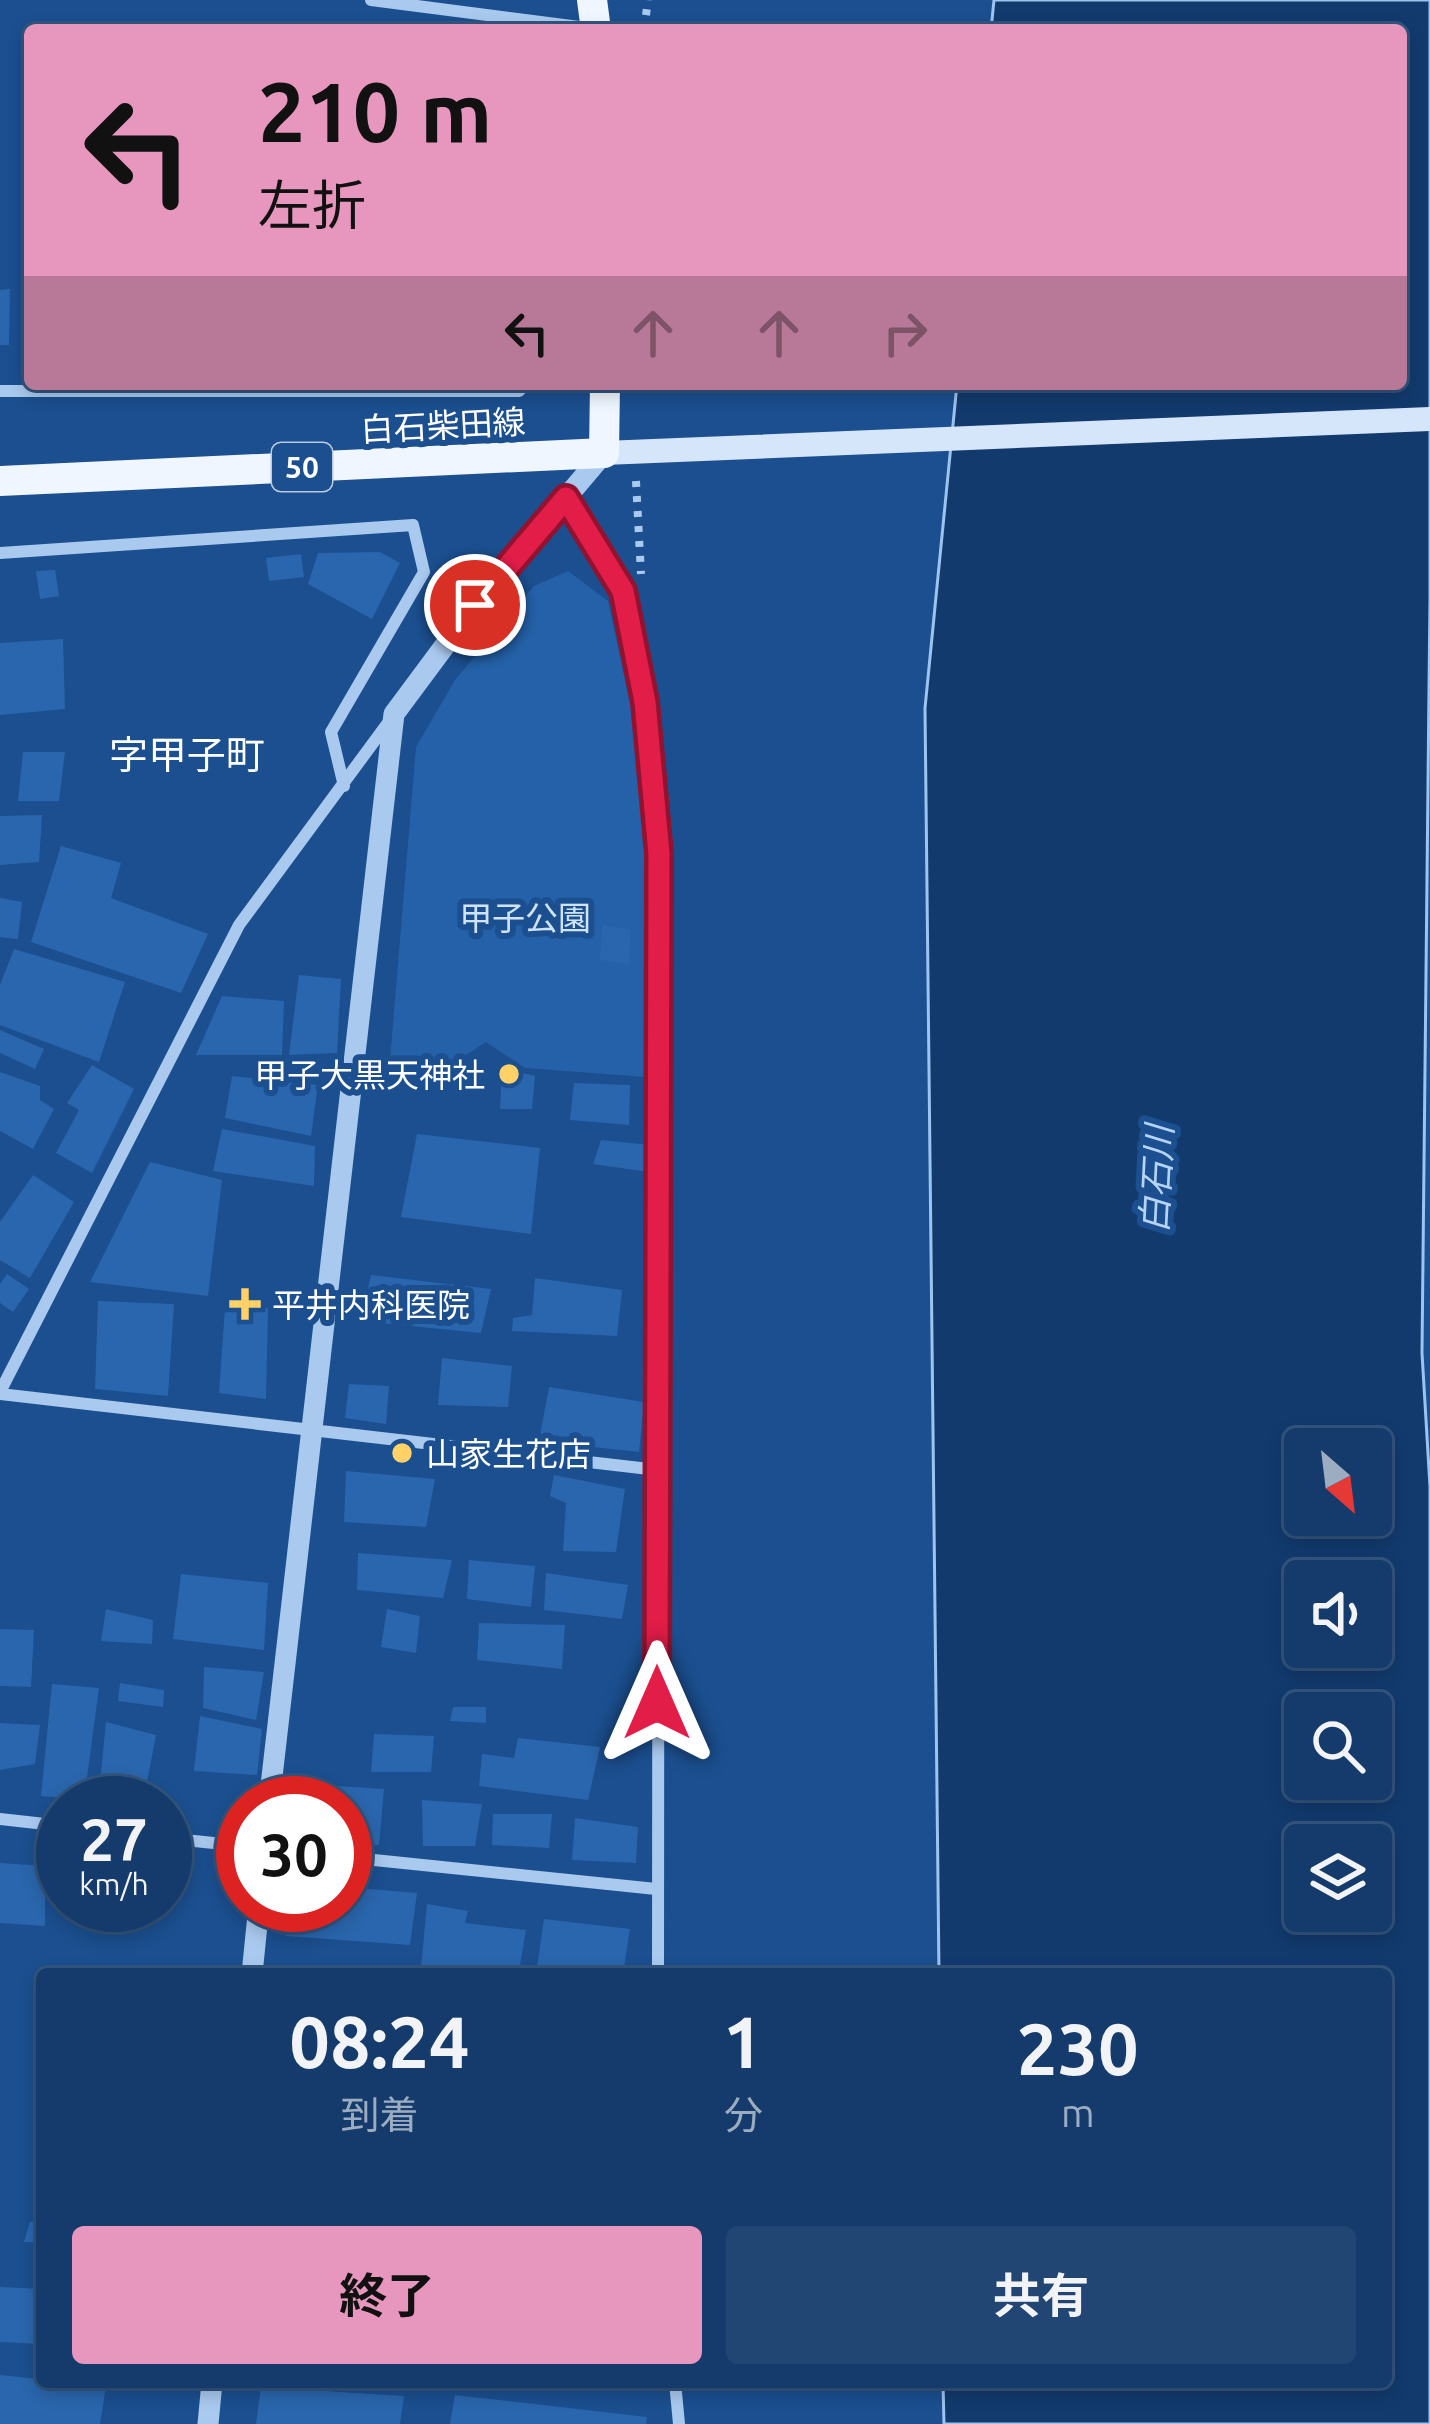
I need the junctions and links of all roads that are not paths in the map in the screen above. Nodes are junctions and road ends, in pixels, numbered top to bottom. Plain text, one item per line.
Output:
1 (371, 0) edge
2 (551, 24) edge
3 (520, 390) edge
4 (604, 390) edge
5 (0, 391) edge
6 (1430, 419) edge
7 (604, 453) junction
8 (0, 481) edge
9 (566, 498) junction
10 (0, 553) edge
11 (394, 714) junction
12 (344, 786) junction
13 (0, 1393) edge
14 (312, 1430) junction
15 (658, 1470) junction
16 (272, 1776) edge
17 (0, 1819) edge
18 (36, 1823) edge
19 (372, 1860) edge
20 (656, 1889) junction
21 (256, 1932) edge
22 (253, 1968) edge
23 (658, 1968) edge
24 (211, 2388) edge
25 (676, 2388) edge
26 (208, 2424) edge
27 (679, 2424) edge

1 - 2 street
3 - 5 street
4 - 7 main road
6 - 7 main road
7 - 8 main road, 白石柴田線 / 50
7 - 9 street
9 - 11 street
9 - 15 street
10 - 12 street
11 - 12 street
11 - 14 street
12 - 13 street
13 - 14 street
14 - 15 street
14 - 16 street
15 - 20 street
17 - 18 street
19 - 20 street
20 - 23 street
21 - 22 street
24 - 26 street
25 - 27 street

